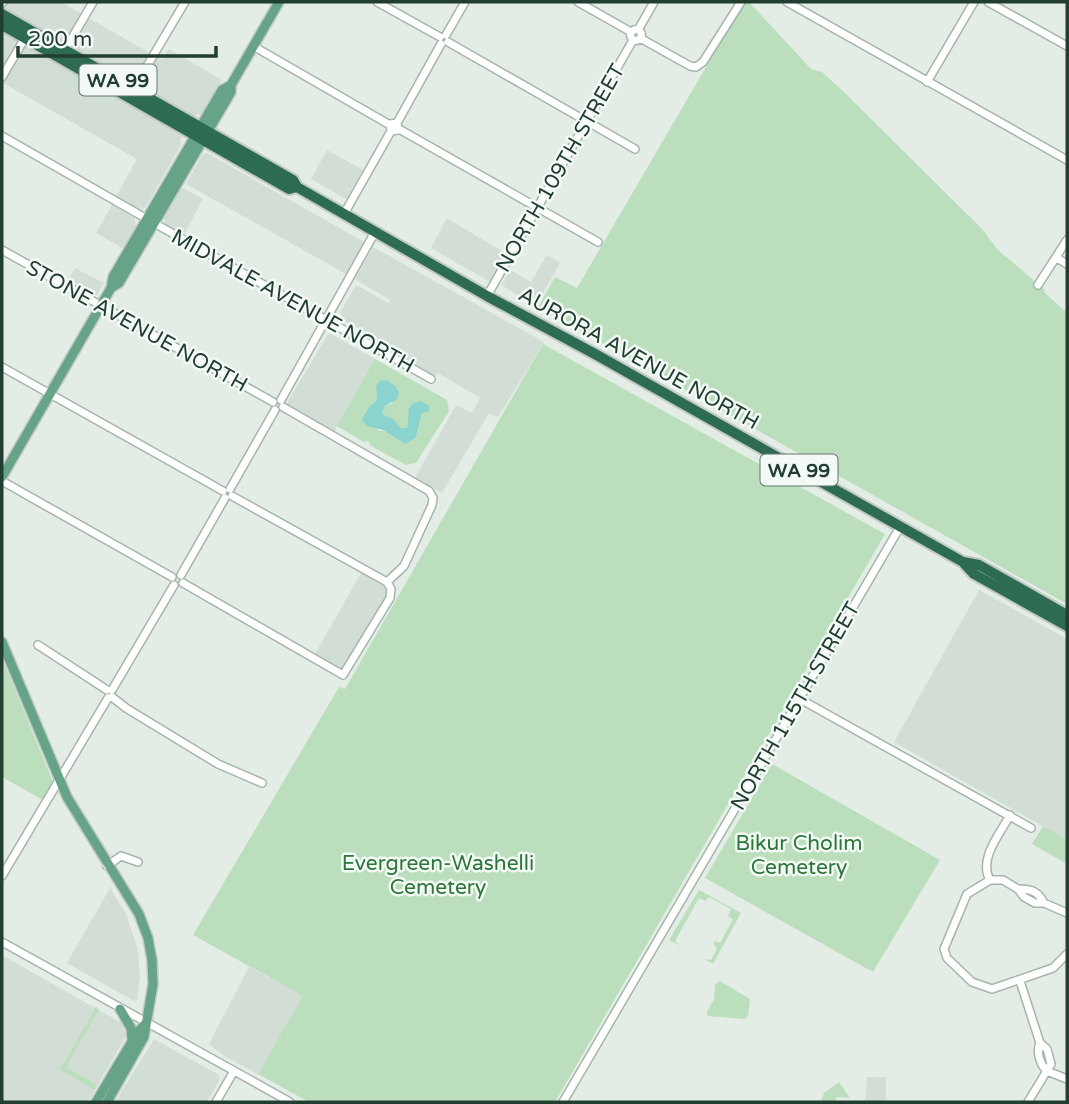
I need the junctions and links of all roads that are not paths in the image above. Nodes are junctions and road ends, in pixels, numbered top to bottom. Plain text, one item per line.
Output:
1 (93, 2) edge
2 (185, 2) edge
3 (279, 2) edge
4 (377, 2) edge
5 (465, 2) edge
6 (578, 2) edge
7 (654, 2) edge
8 (741, 2) edge
9 (787, 2) edge
10 (974, 2) edge
11 (988, 2) edge
12 (2, 14) edge
13 (2, 25) edge
14 (636, 35) junction
15 (25, 38) junction
16 (444, 40) junction
17 (253, 46) junction
18 (1067, 46) edge
19 (65, 50) junction
20 (2, 77) edge
21 (927, 82) junction
22 (134, 88) junction
23 (586, 122) junction
24 (394, 127) junction
25 (202, 134) junction
26 (2, 136) edge
27 (635, 149) dead end
28 (1067, 160) edge
29 (537, 208) junction
30 (344, 214) junction
31 (151, 221) junction
32 (375, 232) junction
33 (1067, 240) edge
34 (598, 242) dead end
35 (2, 250) edge
36 (1057, 258) junction
37 (1067, 264) edge
38 (1038, 285) dead end
39 (487, 296) junction
40 (100, 307) junction
41 (326, 321) junction
42 (2, 367) edge
43 (431, 379) dead end
44 (50, 393) junction
45 (278, 405) junction
46 (2, 479) edge
47 (228, 494) junction
48 (900, 527) junction
49 (962, 562) junction
50 (178, 580) junction
51 (387, 582) junction
52 (1067, 615) edge
53 (1067, 626) edge
54 (2, 642) edge
55 (38, 645) dead end
56 (110, 694) junction
57 (800, 699) junction
58 (59, 781) junction
59 (262, 783) dead end
60 (1010, 815) junction
61 (1031, 828) dead end
62 (138, 862) dead end
63 (107, 866) junction
64 (2, 876) edge
65 (990, 880) junction
66 (1067, 913) edge
67 (2, 942) edge
68 (1067, 954) edge
69 (1020, 981) junction
70 (120, 1009) junction
71 (148, 1022) junction
72 (132, 1042) junction
73 (1047, 1070) junction
74 (234, 1071) junction
75 (1067, 1079) edge
76 (96, 1102) edge
77 (106, 1102) edge
78 (216, 1102) edge
79 (290, 1102) edge
80 (563, 1102) edge
81 (1028, 1102) edge

1 - 19 street
2 - 22 street
3 - 17 main road
4 - 16 street
5 - 16 street
6 - 14 street
7 - 14 street, NORTH 109TH STREET
8 - 14 street
9 - 21 street
10 - 21 street
11 - 18 street
12 - 19 highway, AURORA AVENUE NORTH / WA 99
13 - 15 highway, AURORA AVENUE NORTH / WA 99
14 - 23 street, NORTH 109TH STREET
15 - 20 street
15 - 25 highway, AURORA AVENUE NORTH / WA 99
16 - 23 street
16 - 24 street
17 - 24 street
17 - 25 main road
19 - 22 highway, AURORA AVENUE NORTH / WA 99
21 - 28 street
22 - 25 highway, AURORA AVENUE NORTH / WA 99
23 - 27 street
23 - 29 street, NORTH 109TH STREET
24 - 29 street
24 - 30 street
25 - 30 highway, AURORA AVENUE NORTH / WA 99
25 - 31 main road
26 - 31 street, MIDVALE AVENUE NORTH
29 - 34 street
29 - 39 street, NORTH 109TH STREET
30 - 32 highway, AURORA AVENUE NORTH / WA 99
31 - 40 main road
31 - 41 street, MIDVALE AVENUE NORTH
32 - 39 highway, AURORA AVENUE NORTH / WA 99
32 - 41 street
33 - 36 street
35 - 40 street, STONE AVENUE NORTH
36 - 37 street
36 - 38 street
39 - 48 highway, AURORA AVENUE NORTH / WA 99
40 - 44 main road
40 - 45 street, STONE AVENUE NORTH
41 - 43 street, MIDVALE AVENUE NORTH
41 - 45 street
42 - 44 street
44 - 46 main road
44 - 47 street
45 - 47 street
45 - 51 street, STONE AVENUE NORTH
46 - 50 street
47 - 50 street
47 - 51 street
48 - 49 highway, AURORA AVENUE NORTH / WA 99
48 - 57 street, NORTH 115TH STREET
49 - 52 highway, AURORA AVENUE NORTH / WA 99
49 - 53 highway, AURORA AVENUE NORTH / WA 99
50 - 51 street
50 - 56 street
54 - 58 main road
55 - 56 street
56 - 58 street
56 - 59 street
57 - 60 street
57 - 80 street, NORTH 115TH STREET
58 - 63 main road
58 - 64 street
60 - 61 street
60 - 65 street
62 - 63 street
63 - 71 main road
65 - 66 street
65 - 69 street
67 - 70 street
68 - 69 street
69 - 73 street
70 - 71 street
70 - 72 main road
71 - 72 main road
71 - 74 street
71 - 77 main road
72 - 76 main road
73 - 75 street
73 - 81 street
74 - 78 street
74 - 79 street

